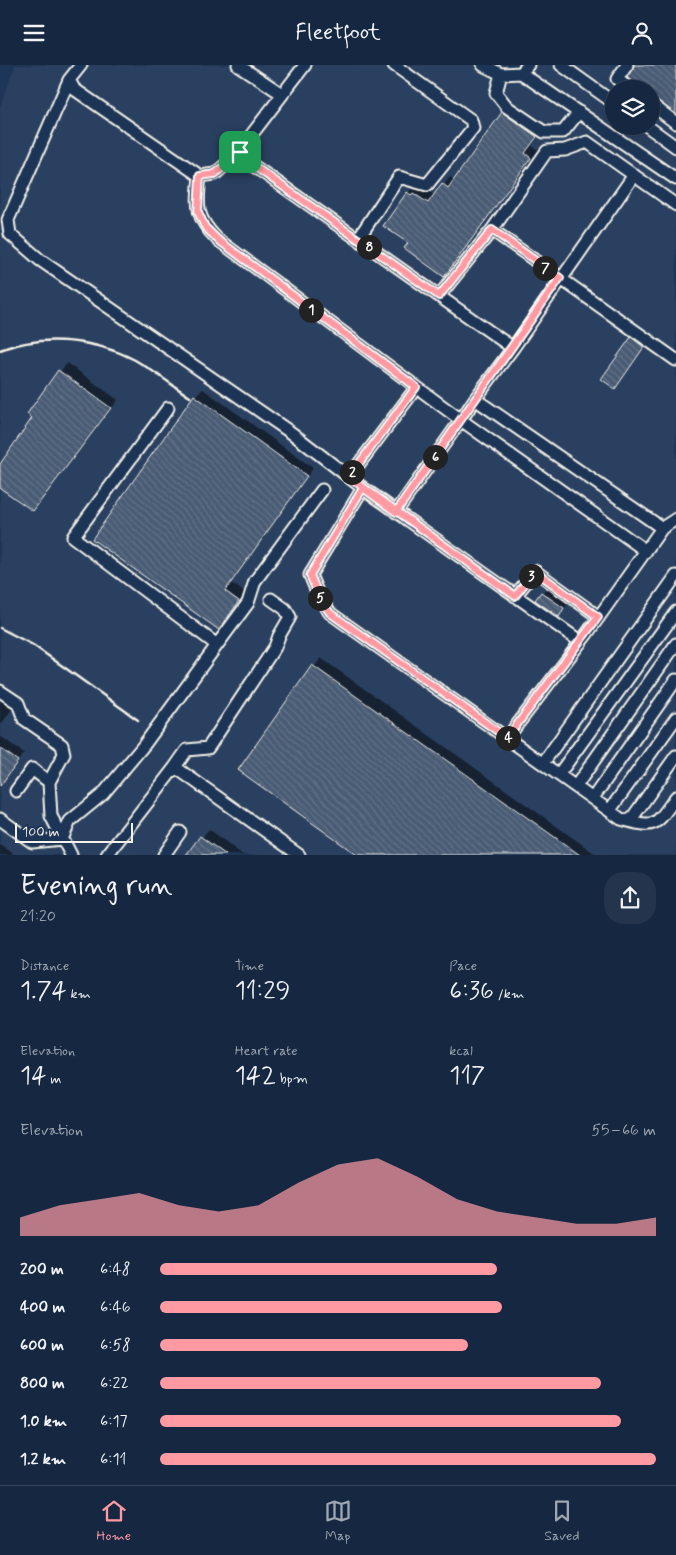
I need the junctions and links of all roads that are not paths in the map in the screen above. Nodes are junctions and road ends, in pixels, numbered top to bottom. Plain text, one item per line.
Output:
1 (81, 65) edge
2 (238, 65) edge
3 (305, 65) edge
4 (394, 65) edge
5 (483, 65) edge
6 (561, 65) edge
7 (627, 65) edge
8 (525, 69) edge
9 (502, 74) junction
10 (69, 80) junction
11 (618, 80) edge
12 (282, 94) junction
13 (605, 97) edge
14 (660, 111) edge
15 (579, 112) junction
16 (676, 123) edge
17 (659, 135) edge
18 (676, 147) edge
19 (240, 152) junction
20 (634, 175) junction
21 (200, 176) junction
22 (676, 179) edge
23 (676, 205) edge
24 (492, 230) junction
25 (358, 239) junction
26 (560, 278) junction
27 (439, 296) junction
28 (512, 348) junction
29 (676, 360) edge
30 (416, 387) junction
31 (475, 399) junction
32 (168, 408) dead end
33 (461, 420) junction
34 (349, 477) junction
35 (363, 488) junction
36 (322, 490) dead end
37 (396, 512) junction
38 (676, 519) edge
39 (662, 528) junction
40 (646, 551) junction
41 (676, 576) edge
42 (515, 596) junction
43 (271, 599) dead end
44 (676, 612) edge
45 (598, 617) junction
46 (581, 642) junction
47 (676, 644) edge
48 (217, 645) junction
49 (676, 680) edge
50 (0, 691) edge
51 (676, 718) edge
52 (507, 738) junction
53 (676, 756) edge
54 (543, 763) junction
55 (175, 767) junction
56 (559, 774) junction
57 (49, 782) junction
58 (576, 786) junction
59 (16, 791) dead end
60 (676, 797) edge
61 (593, 798) junction
62 (610, 811) junction
63 (0, 819) edge
64 (630, 821) junction
65 (180, 832) dead end
66 (62, 839) junction
67 (71, 855) edge
68 (108, 855) edge
69 (164, 855) edge
70 (299, 855) edge

1 - 10 street
2 - 12 street
3 - 12 street
4 - 25 street
5 - 9 street
6 - 13 street
7 - 11 street
8 - 9 street
8 - 15 street
9 - 15 street
10 - 21 street
10 - 34 street
12 - 19 street
14 - 16 street
15 - 22 street
17 - 18 street
19 - 21 street
19 - 25 street
20 - 23 street
20 - 24 street
20 - 26 street
21 - 30 street
24 - 26 street
24 - 27 street
25 - 27 street
26 - 28 street
26 - 29 street
27 - 28 street
28 - 31 street
30 - 33 street
30 - 34 street
31 - 33 street
31 - 39 street
32 - 48 street
33 - 37 street
33 - 40 street
34 - 35 street
35 - 37 street
35 - 52 street
36 - 48 street
37 - 42 street
38 - 39 street
39 - 40 street
40 - 45 street
41 - 54 street
42 - 45 street
42 - 46 street
43 - 55 street
44 - 56 street
45 - 46 street
46 - 52 street
47 - 58 street
48 - 66 street
49 - 61 street
50 - 57 street
51 - 62 street
52 - 54 street
53 - 64 street
54 - 56 street
55 - 68 street
55 - 70 street
56 - 58 street
57 - 59 street
57 - 66 street
58 - 61 street
60 - 64 street
61 - 62 street
62 - 64 street
63 - 66 street
65 - 69 street
66 - 67 street

